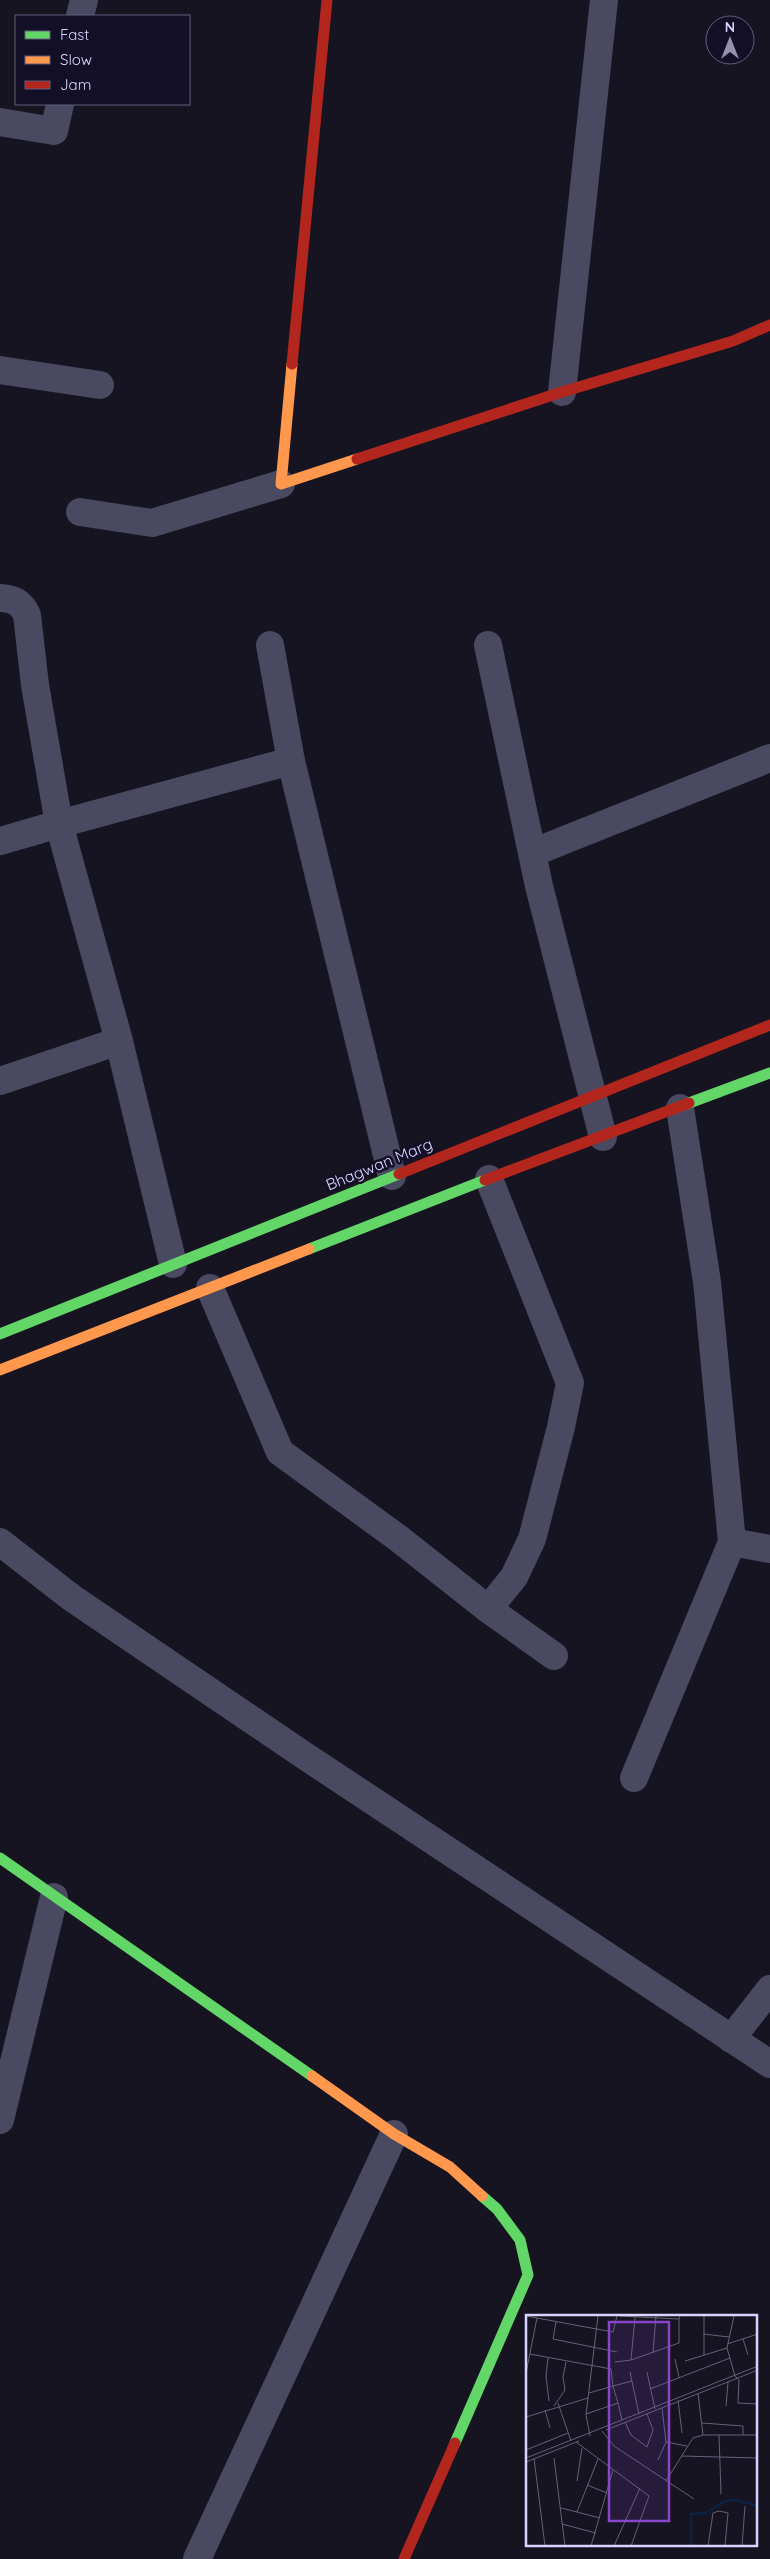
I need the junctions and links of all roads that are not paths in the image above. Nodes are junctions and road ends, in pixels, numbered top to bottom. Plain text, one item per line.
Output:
1 (84, 0) edge
2 (327, 0) edge
3 (604, 0) edge
4 (80, 15) edge
5 (60, 105) edge
6 (0, 122) edge
7 (770, 325) edge
8 (0, 370) edge
9 (100, 385) dead end
10 (562, 392) junction
11 (281, 484) junction
12 (80, 512) dead end
13 (0, 598) edge
14 (488, 644) dead end
15 (270, 645) dead end
16 (770, 758) edge
17 (291, 760) junction
18 (59, 824) junction
19 (0, 841) edge
20 (532, 854) junction
21 (770, 1025) edge
22 (119, 1041) junction
23 (770, 1073) edge
24 (0, 1081) edge
25 (592, 1096) junction
26 (680, 1108) junction
27 (603, 1137) junction
28 (392, 1176) junction
29 (489, 1179) junction
30 (173, 1264) junction
31 (210, 1288) junction
32 (0, 1334) edge
33 (0, 1370) edge
34 (0, 1542) edge
35 (732, 1542) junction
36 (770, 1549) edge
37 (488, 1609) junction
38 (554, 1656) dead end
39 (634, 1778) dead end
40 (0, 1858) edge
41 (54, 1897) junction
42 (770, 1989) edge
43 (731, 2039) junction
44 (770, 2064) edge
45 (0, 2120) edge
46 (394, 2134) junction
47 (197, 2559) edge
48 (404, 2559) edge

1 - 4 street
2 - 11 street
3 - 10 street
5 - 6 street
7 - 10 street
8 - 9 street
10 - 11 street
11 - 12 street
13 - 18 street
14 - 20 street
15 - 17 street
16 - 20 street
17 - 18 street
17 - 28 street
18 - 19 street
18 - 22 street
20 - 25 street
21 - 25 street, Bhagwan Marg
22 - 24 street
22 - 30 street
23 - 26 street
25 - 27 street
25 - 28 street, Bhagwan Marg
26 - 27 street
26 - 35 street
27 - 29 street
28 - 30 street, Bhagwan Marg
29 - 31 street
29 - 37 street
30 - 32 street, Bhagwan Marg
31 - 33 street
31 - 37 street
34 - 43 street
35 - 36 street
35 - 39 street
37 - 38 street
40 - 41 street
41 - 45 street
41 - 46 street
42 - 43 street
43 - 44 street
46 - 47 street
46 - 48 street

